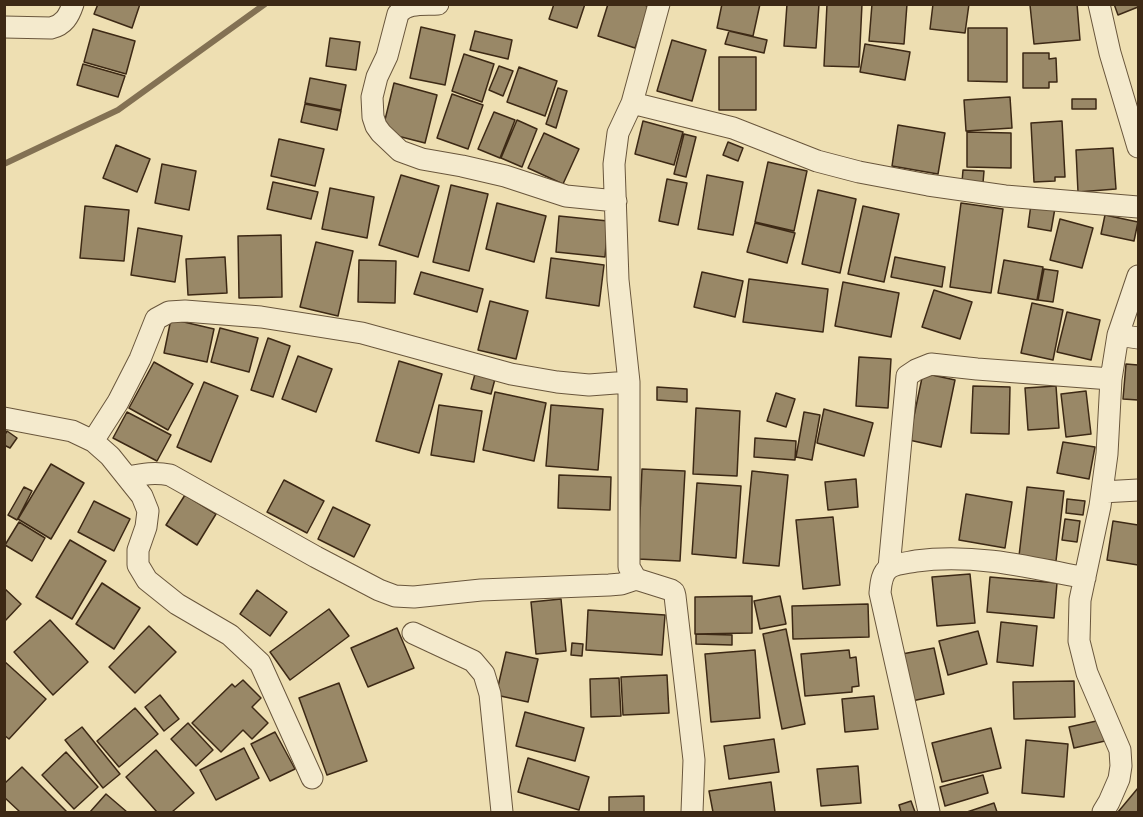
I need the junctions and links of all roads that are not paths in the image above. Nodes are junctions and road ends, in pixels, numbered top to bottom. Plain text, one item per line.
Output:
1 (73, 4) edge
2 (438, 4) edge
3 (659, 4) edge
4 (1099, 4) edge
5 (4, 27) edge
6 (632, 103) junction
7 (1138, 147) edge
8 (616, 201) junction
9 (1138, 207) edge
10 (1138, 276) edge
11 (1128, 336) edge
12 (1111, 379) junction
13 (629, 382) junction
14 (4, 417) edge
15 (93, 441) junction
16 (128, 477) junction
17 (1138, 490) edge
18 (1102, 492) junction
19 (889, 568) junction
20 (1085, 578) junction
21 (636, 579) junction
22 (413, 633) dead end
23 (1120, 750) junction
24 (1138, 764) edge
25 (312, 778) dead end
26 (502, 813) edge
27 (692, 813) edge
28 (929, 813) edge
29 (1102, 813) edge

1 - 5 street
2 - 8 street
3 - 6 street
4 - 7 street
6 - 8 street
6 - 9 street
8 - 13 street
10 - 11 street
11 - 12 street
12 - 18 street
12 - 19 street
13 - 15 street
13 - 21 street
14 - 15 street
15 - 16 street
16 - 21 street
16 - 25 street
17 - 18 street
18 - 20 street
19 - 20 street
19 - 28 street
20 - 23 street
21 - 27 street
22 - 26 street
23 - 24 street
23 - 29 street

